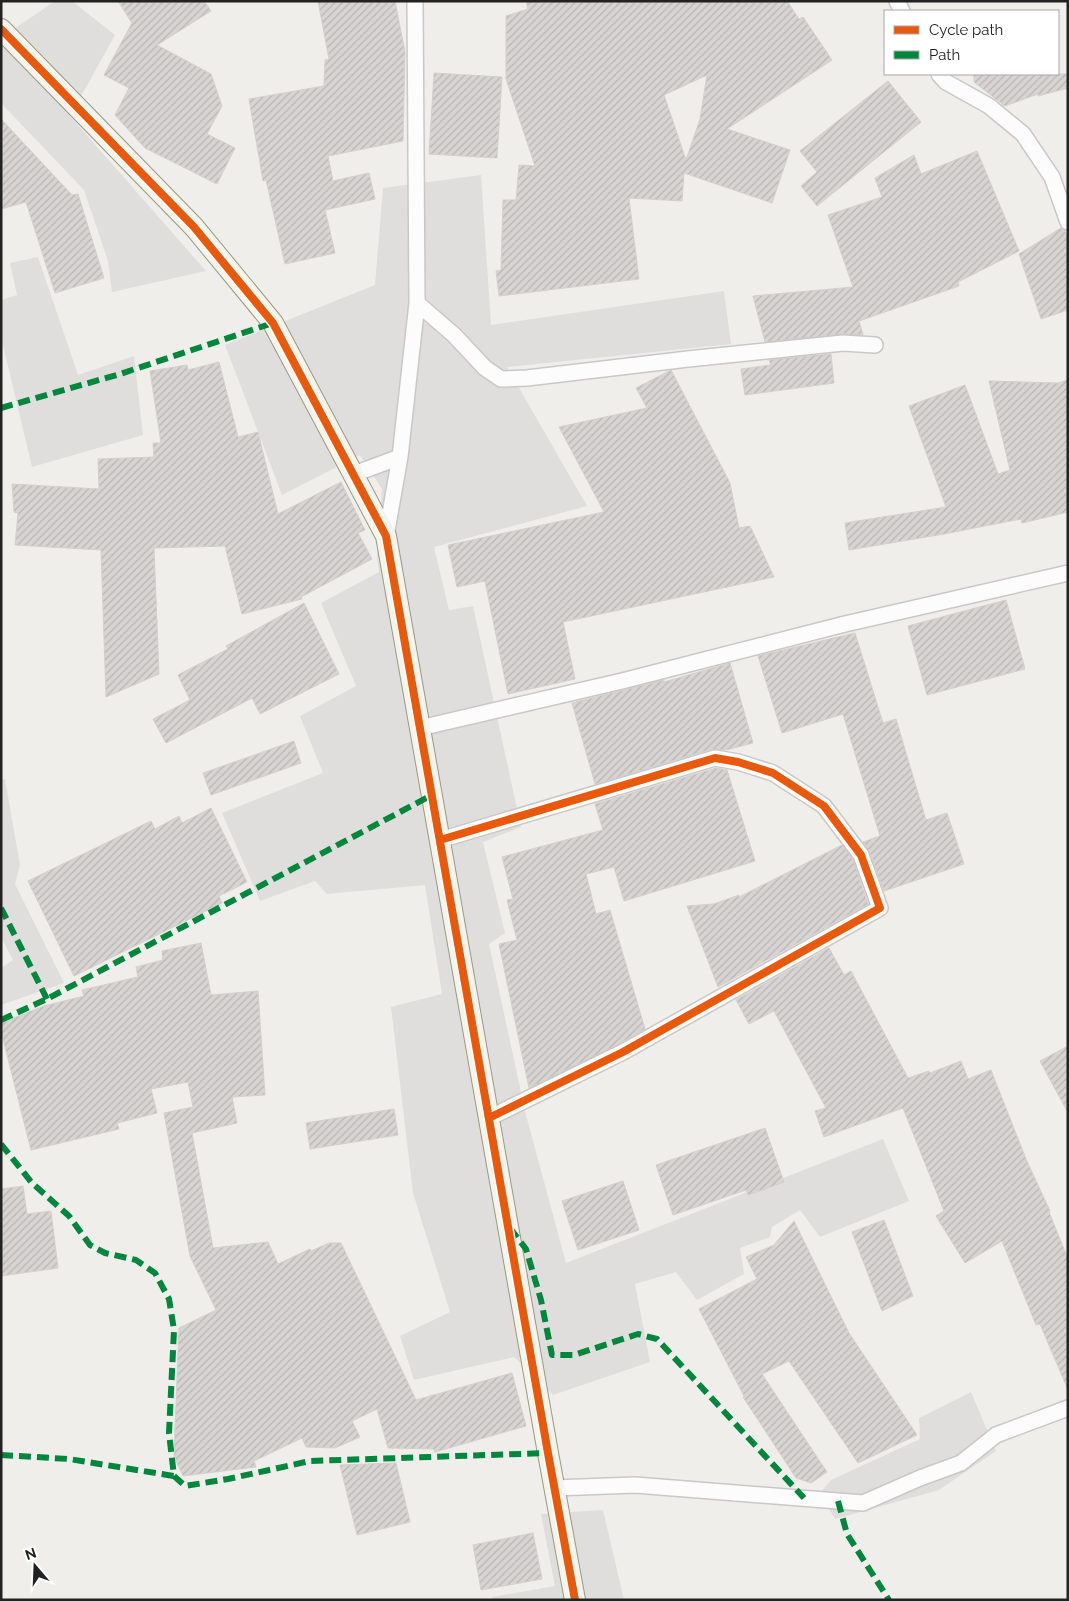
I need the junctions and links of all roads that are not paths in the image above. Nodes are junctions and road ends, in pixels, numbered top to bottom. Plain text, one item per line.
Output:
1 (415, 1) edge
2 (1, 29) edge
3 (940, 75) edge
4 (1068, 222) edge
5 (417, 303) junction
6 (874, 345) dead end
7 (400, 457) junction
8 (354, 474) junction
9 (386, 536) junction
10 (1068, 573) edge
11 (420, 728) junction
12 (440, 840) junction
13 (489, 1118) junction
14 (1068, 1408) edge
15 (554, 1488) junction
16 (575, 1600) edge

1 - 5 street
2 - 8 street
3 - 4 street
5 - 6 street
5 - 7 street
7 - 8 street
7 - 9 street
8 - 9 street
9 - 11 street
10 - 11 street
11 - 12 street
12 - 13 street
12 - 13 street
13 - 15 street
14 - 15 street
15 - 16 street

